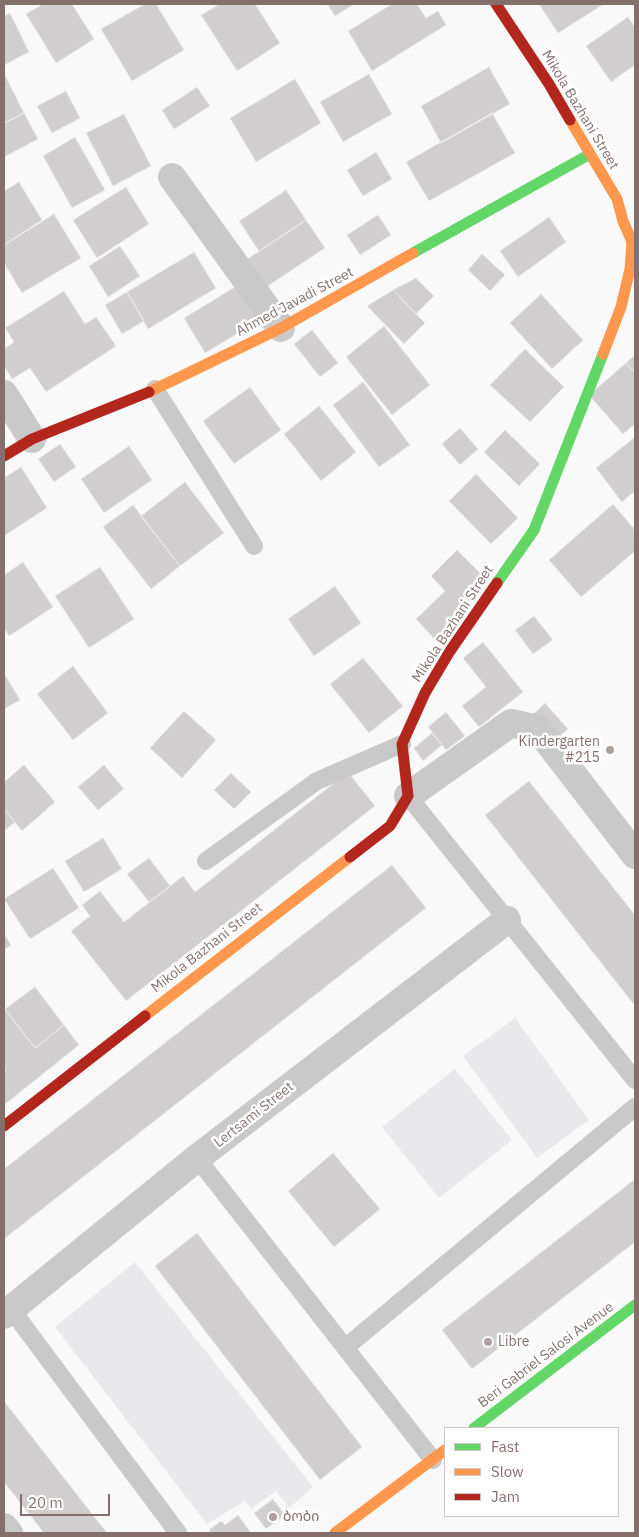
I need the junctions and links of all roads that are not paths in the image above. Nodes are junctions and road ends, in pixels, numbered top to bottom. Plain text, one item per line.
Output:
1 (496, 4) edge
2 (590, 154) junction
3 (172, 177) dead end
4 (281, 328) junction
5 (155, 389) junction
6 (4, 394) edge
7 (32, 439) junction
8 (4, 456) edge
9 (254, 546) dead end
10 (402, 744) junction
11 (408, 796) junction
12 (635, 855) edge
13 (206, 861) dead end
14 (507, 920) junction
15 (635, 1080) edge
16 (635, 1107) edge
17 (4, 1126) edge
18 (197, 1158) junction
19 (635, 1305) edge
20 (7, 1312) edge
21 (346, 1347) junction
22 (475, 1427) edge
23 (439, 1455) edge
24 (4, 1527) edge
25 (9, 1533) edge
26 (178, 1533) edge
27 (335, 1533) edge

1 - 2 street, Mikola Bazhani Street
2 - 4 street, Ahmed Javadi Street
2 - 10 street, Mikola Bazhani Street
3 - 4 street
4 - 5 street, Ahmed Javadi Street
5 - 7 street, Ahmed Javadi Street
5 - 9 lane
6 - 7 street
7 - 8 street, Ahmed Javadi Street
10 - 11 street
10 - 13 lane
11 - 12 street
11 - 14 lane
11 - 17 street, Mikola Bazhani Street
14 - 15 lane
14 - 18 street, Lertsami Street
16 - 21 lane
18 - 20 street, Lertsami Street
18 - 21 lane
19 - 22 street, Beri Gabriel Salosi Avenue
20 - 26 lane
21 - 23 lane
23 - 27 street
24 - 25 street

